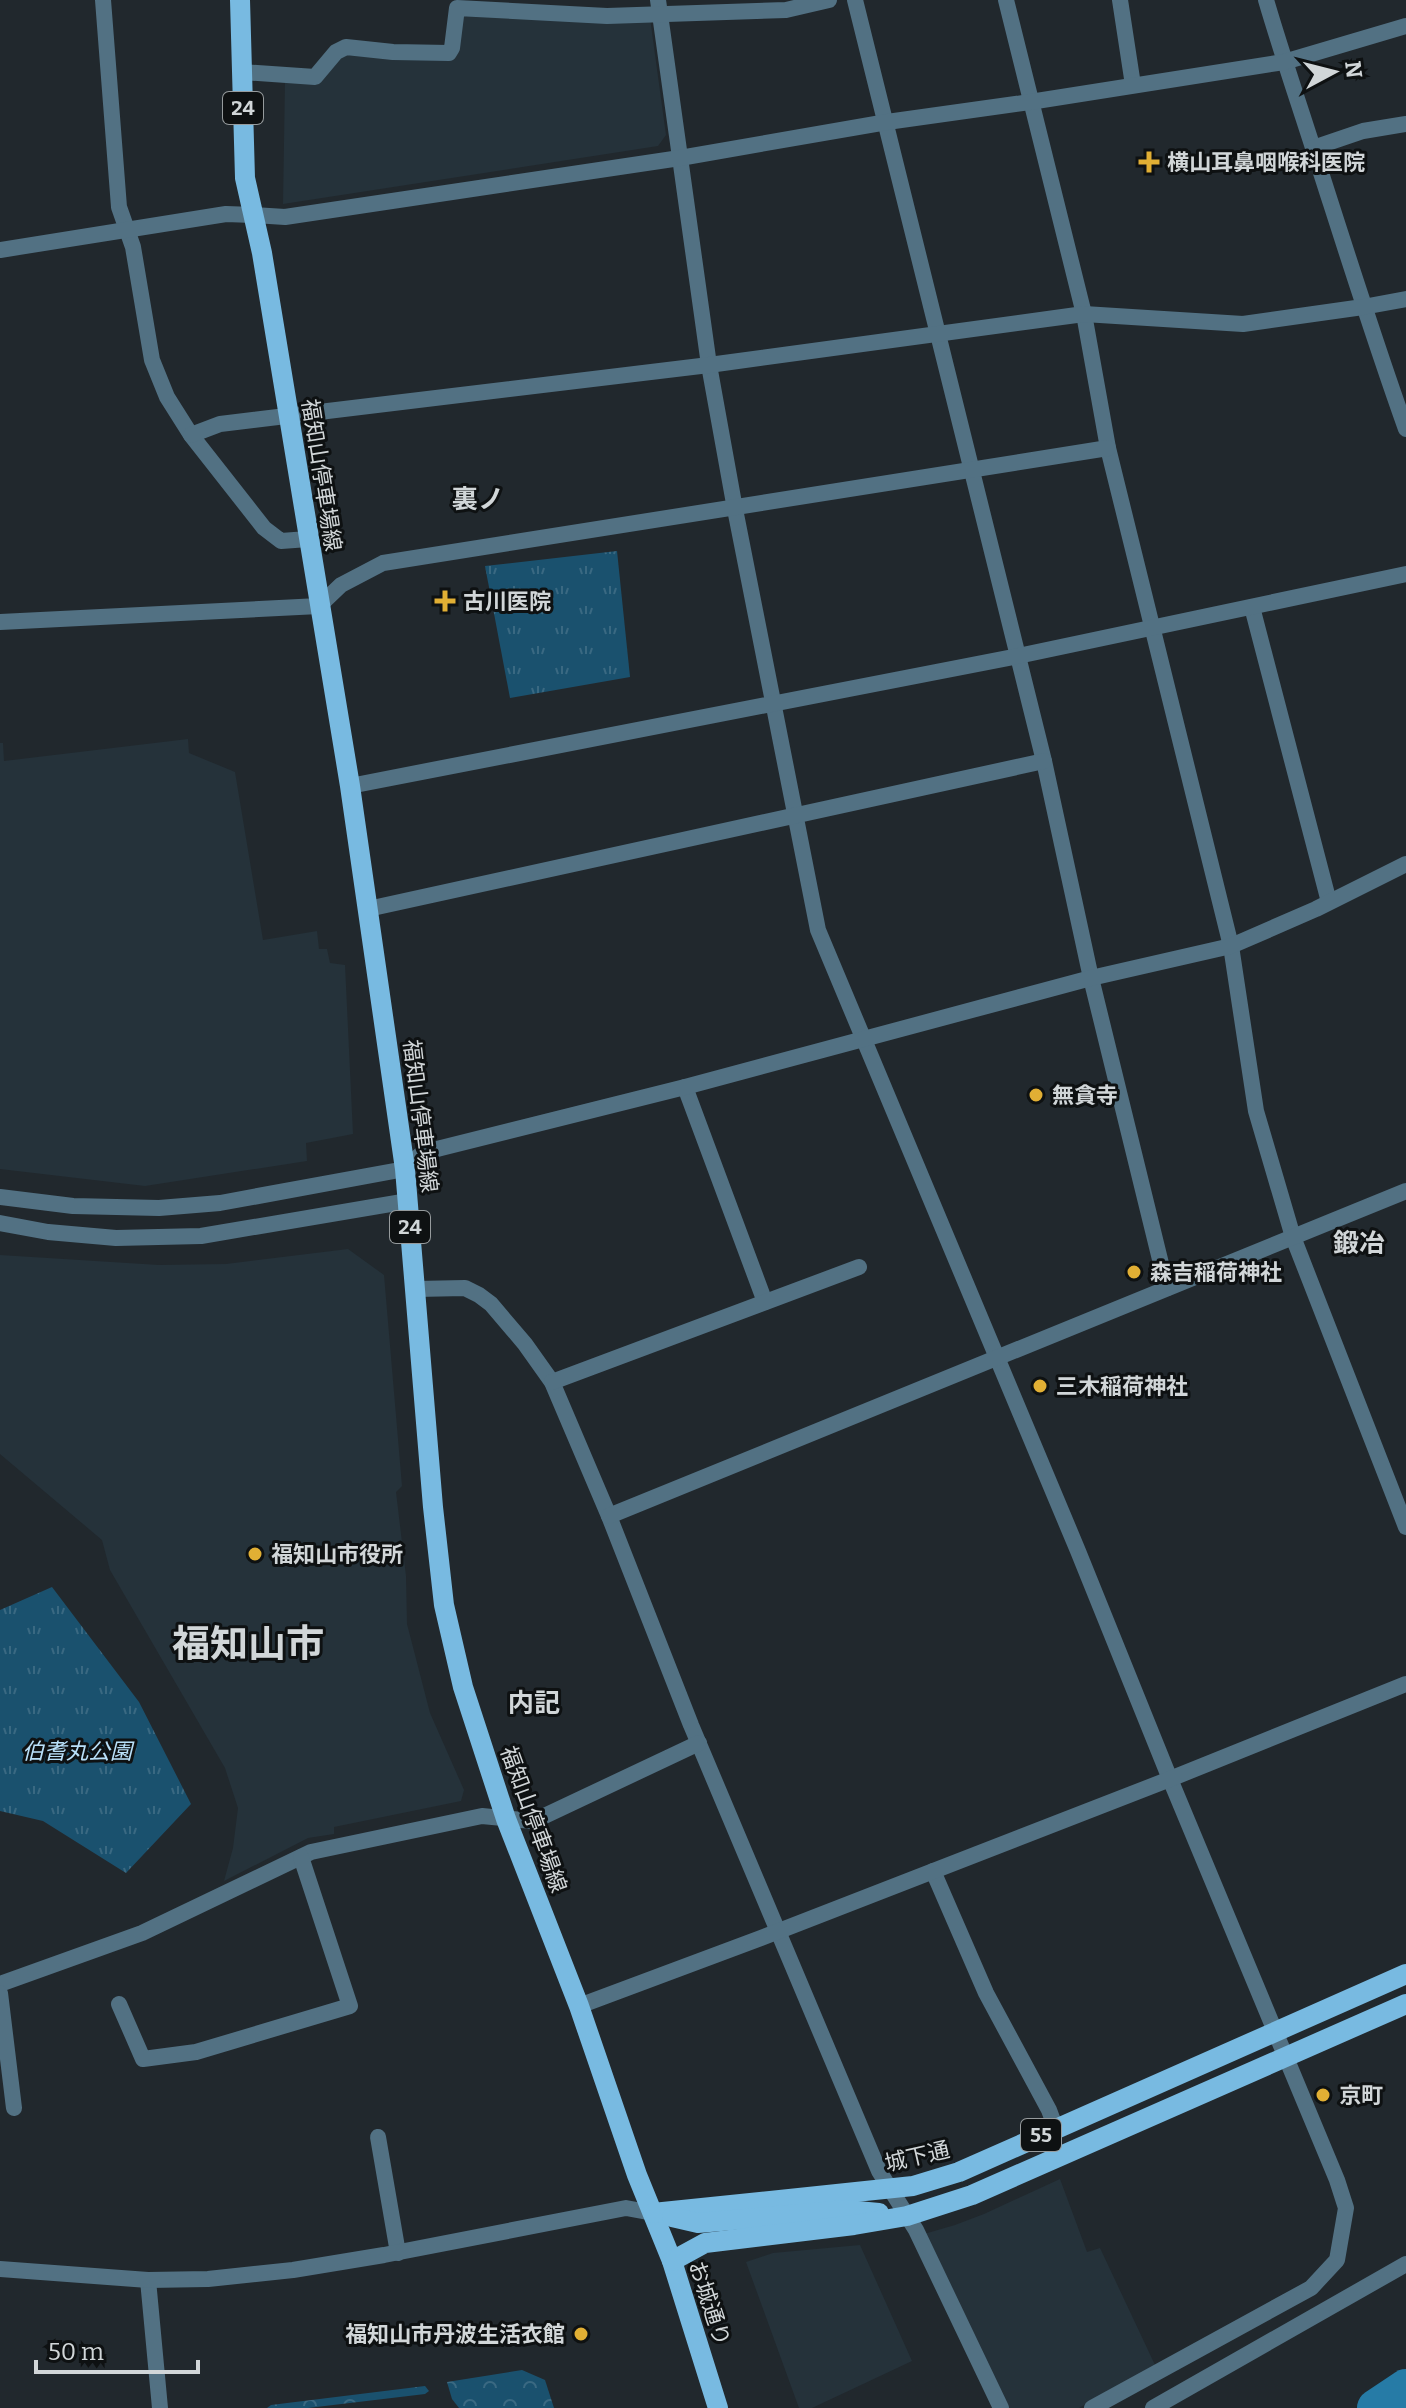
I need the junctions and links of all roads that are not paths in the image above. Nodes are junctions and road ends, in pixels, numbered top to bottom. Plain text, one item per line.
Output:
1 (103, 0) edge
2 (240, 0) edge
3 (829, 0) edge
4 (855, 0) edge
5 (1006, 0) edge
6 (1120, 0) edge
7 (1266, 0) edge
8 (659, 7) edge
9 (1406, 26) edge
10 (1284, 62) junction
11 (242, 72) junction
12 (1133, 85) junction
13 (1030, 102) junction
14 (887, 122) junction
15 (1406, 124) edge
16 (1313, 148) junction
17 (680, 158) junction
18 (253, 215) junction
19 (126, 230) junction
20 (0, 250) edge
21 (1406, 299) edge
22 (1363, 307) junction
23 (1084, 314) junction
24 (939, 333) junction
25 (709, 365) junction
26 (287, 417) junction
27 (1406, 429) edge
28 (191, 435) junction
29 (1108, 448) junction
30 (971, 469) junction
31 (735, 509) junction
32 (308, 539) junction
33 (1406, 574) edge
34 (319, 606) junction
35 (1252, 607) junction
36 (0, 622) edge
37 (1153, 628) junction
38 (1018, 656) junction
39 (773, 704) junction
40 (1044, 761) junction
41 (350, 786) junction
42 (794, 814) junction
43 (1406, 864) edge
44 (1329, 902) junction
45 (368, 909) junction
46 (1231, 946) junction
47 (1091, 978) junction
48 (863, 1039) junction
49 (685, 1087) junction
50 (405, 1169) junction
51 (1406, 1191) edge
52 (0, 1197) edge
53 (408, 1201) junction
54 (0, 1223) edge
55 (1293, 1237) junction
56 (859, 1267) dead end
57 (1167, 1288) junction
58 (416, 1289) junction
59 (765, 1302) junction
60 (998, 1359) junction
61 (552, 1382) junction
62 (609, 1516) junction
63 (1406, 1527) edge
64 (1406, 1684) edge
65 (699, 1743) junction
66 (1170, 1779) junction
67 (506, 1819) junction
68 (301, 1857) junction
69 (933, 1871) junction
70 (778, 1931) junction
71 (1406, 1974) edge
72 (0, 1984) edge
73 (0, 1993) edge
74 (119, 2004) dead end
75 (1406, 2004) edge
76 (579, 2006) junction
77 (1275, 2031) junction
78 (3, 2045) edge
79 (1286, 2055) junction
80 (14, 2108) dead end
81 (1056, 2129) junction
82 (378, 2137) dead end
83 (889, 2188) junction
84 (653, 2213) junction
85 (907, 2216) junction
86 (398, 2253) junction
87 (672, 2261) junction
88 (1406, 2264) edge
89 (0, 2269) edge
90 (148, 2280) junction
91 (160, 2408) edge
92 (718, 2408) edge
93 (1001, 2408) edge
94 (1092, 2408) edge
95 (1153, 2408) edge

1 - 19 street
2 - 11 main road, 福知山停車場線 / 24
3 - 8 street
4 - 14 street
5 - 13 street
6 - 12 street
7 - 10 street
8 - 11 street
8 - 17 street
9 - 10 street
10 - 12 street
10 - 16 street
11 - 18 main road, 福知山停車場線 / 24
12 - 13 street
13 - 14 street
13 - 23 street
14 - 17 street
14 - 24 street
15 - 16 street
16 - 22 street
17 - 18 street
17 - 25 street
18 - 19 street
18 - 26 main road, 福知山停車場線 / 24
19 - 20 street
19 - 28 street
21 - 22 street
22 - 23 street
22 - 27 street
23 - 24 street
23 - 29 street
24 - 25 street
24 - 30 street
25 - 26 street
25 - 31 street
26 - 28 street
26 - 32 main road, 福知山停車場線 / 24
28 - 32 street
29 - 30 street
29 - 37 street
30 - 31 street
30 - 38 street
31 - 34 street
31 - 39 street
32 - 34 main road, 福知山停車場線 / 24
33 - 35 street
34 - 36 street
34 - 41 main road, 福知山停車場線 / 24
35 - 37 street
35 - 44 street
37 - 38 street
37 - 46 street
38 - 39 street
38 - 40 street
39 - 41 street
39 - 42 street
40 - 42 street
40 - 47 street
41 - 45 main road, 福知山停車場線 / 24
42 - 45 street
42 - 48 street
43 - 44 street
44 - 46 street
45 - 50 main road, 福知山停車場線 / 24
46 - 47 street
46 - 55 street
47 - 48 street
47 - 57 street
48 - 49 street
48 - 60 street
49 - 50 street
49 - 59 street
50 - 52 street
50 - 53 main road, 福知山停車場線 / 24
51 - 55 street
53 - 54 street
53 - 58 main road, 福知山停車場線 / 24
55 - 57 street
55 - 63 street
56 - 59 street
57 - 60 street
58 - 61 street
58 - 67 main road, 福知山停車場線 / 24
59 - 61 street
60 - 62 street
60 - 66 street
61 - 62 street
62 - 65 street
64 - 66 street
65 - 67 street
65 - 70 street
66 - 69 street
66 - 77 street
67 - 68 street
67 - 76 main road, 福知山停車場線 / 24
68 - 72 street
68 - 74 street
69 - 70 street
69 - 81 street
70 - 76 street
70 - 83 street
71 - 77 main road, 城下通 / 55
73 - 78 street
75 - 79 main road, 55
76 - 84 main road, 福知山停車場線 / 24
77 - 79 street
77 - 81 main road, 城下通 / 55
78 - 80 street
79 - 85 main road, 55
79 - 94 street
81 - 83 main road, 城下通 / 55
82 - 86 street
83 - 84 main road, 城下通 / 55
83 - 85 street
84 - 85 main road, 55
84 - 86 street
84 - 87 main road, お城通り
85 - 87 main road, 55
85 - 93 street
86 - 90 street
87 - 92 main road, お城通り
88 - 95 street
89 - 90 street
90 - 91 street

